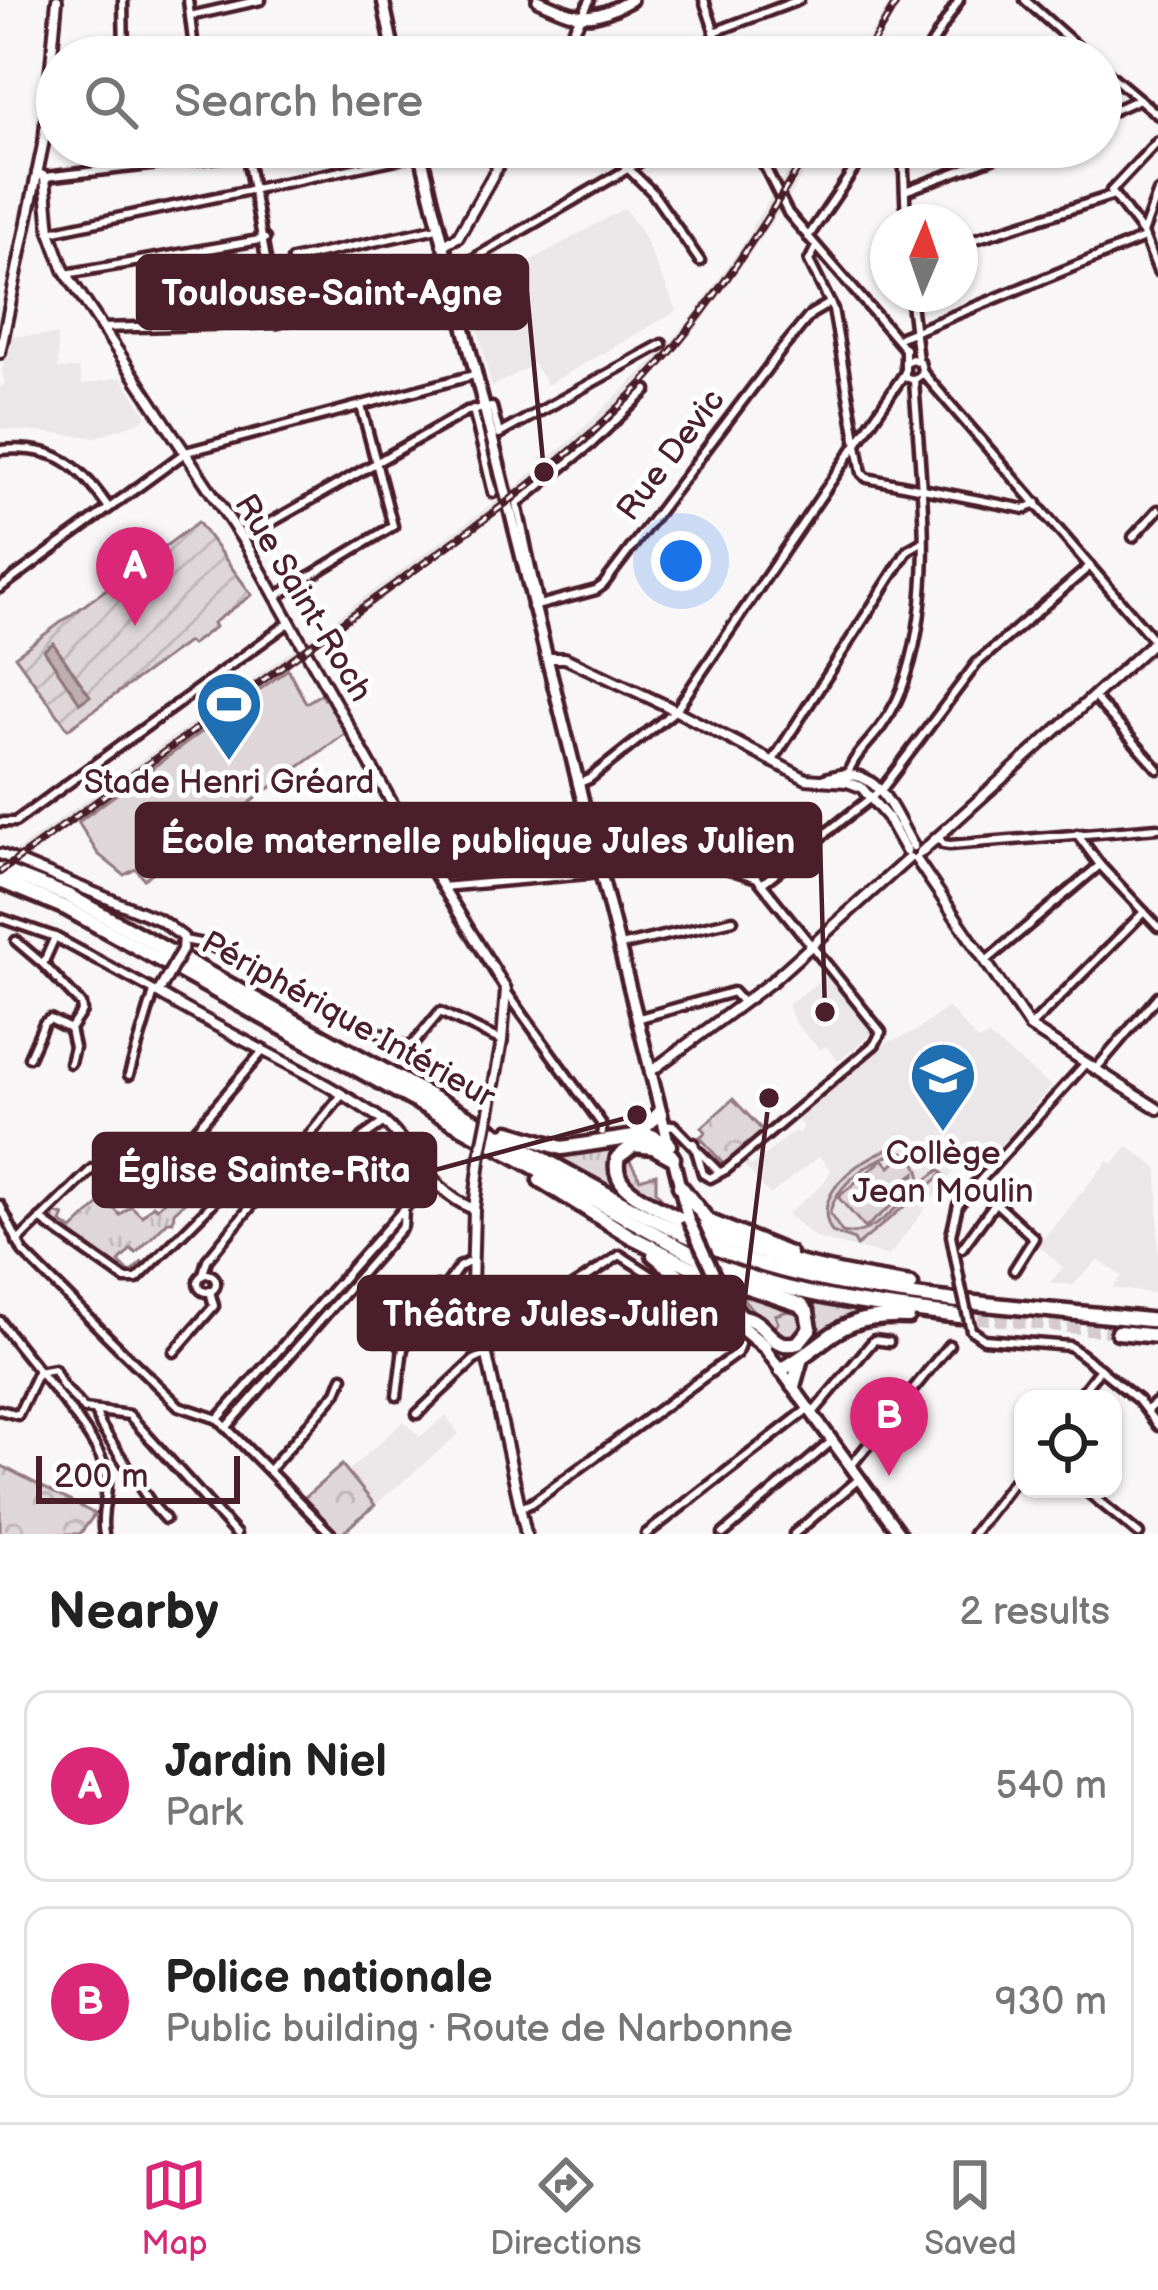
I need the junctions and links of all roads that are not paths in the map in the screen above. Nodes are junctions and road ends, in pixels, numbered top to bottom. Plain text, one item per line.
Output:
1 (57, 0) edge
2 (123, 0) edge
3 (188, 0) edge
4 (261, 0) edge
5 (382, 0) edge
6 (538, 0) edge
7 (590, 0) edge
8 (631, 0) edge
9 (718, 0) edge
10 (799, 0) edge
11 (958, 0) edge
12 (1025, 0) edge
13 (705, 3) edge
14 (190, 16) junction
15 (580, 19) junction
16 (714, 32) junction
17 (56, 36) edge
18 (124, 36) edge
19 (192, 36) edge
20 (390, 36) edge
21 (571, 36) edge
22 (715, 36) edge
23 (937, 36) edge
24 (1064, 36) edge
25 (1122, 85) edge
26 (1139, 99) junction
27 (1122, 107) edge
28 (1158, 115) edge
29 (1158, 141) edge
30 (1147, 156) junction
31 (1158, 156) edge
32 (42, 168) edge
33 (98, 168) edge
34 (249, 168) edge
35 (357, 168) edge
36 (423, 168) edge
37 (497, 168) edge
38 (764, 168) edge
39 (855, 168) edge
40 (904, 168) edge
41 (966, 168) edge
42 (629, 169) joint
43 (41, 175) junction
44 (254, 190) junction
45 (905, 191) junction
46 (1158, 192) edge
47 (1112, 196) junction
48 (905, 204) edge
49 (432, 229) junction
50 (50, 232) junction
51 (1143, 236) junction
52 (808, 237) junction
53 (978, 238) edge
54 (265, 239) junction
55 (442, 245) junction
56 (816, 247) junction
57 (700, 261) dead end
58 (1158, 271) edge
59 (66, 274) junction
60 (444, 277) junction
61 (830, 303) junction
62 (911, 312) edge
63 (308, 315) junction
64 (278, 323) junction
65 (101, 328) junction
66 (887, 329) junction
67 (907, 336) junction
68 (662, 344) dead end
69 (0, 353) edge
70 (912, 354) junction
71 (904, 374) junction
72 (923, 374) junction
73 (474, 375) junction
74 (914, 380) junction
75 (647, 390) dead end
76 (361, 406) junction
77 (478, 407) junction
78 (856, 445) junction
79 (0, 450) edge
80 (186, 452) junction
81 (377, 462) junction
82 (919, 488) junction
83 (493, 493) dead end
84 (1036, 503) junction
85 (109, 508) junction
86 (1158, 510) edge
87 (1133, 537) dead end
88 (242, 539) junction
89 (922, 542) junction
90 (1090, 566) junction
91 (0, 589) edge
92 (277, 596) junction
93 (536, 606) junction
94 (291, 621) junction
95 (1157, 641) edge
96 (545, 658) junction
97 (1093, 696) junction
98 (676, 710) junction
99 (772, 763) junction
100 (1158, 769) edge
101 (847, 777) junction
102 (577, 784) junction
103 (876, 794) junction
104 (585, 816) junction
105 (0, 822) edge
106 (405, 826) junction
107 (1158, 827) edge
108 (588, 830) junction
109 (938, 834) junction
110 (1077, 834) junction
111 (914, 852) junction
112 (0, 854) edge
113 (1100, 865) junction
114 (0, 869) edge
115 (599, 874) junction
116 (0, 881) edge
117 (763, 883) junction
118 (441, 887) junction
119 (1144, 912) junction
120 (0, 918) edge
121 (733, 920) dead end
122 (1158, 927) edge
123 (55, 937) junction
124 (16, 940) dead end
125 (183, 945) junction
126 (812, 946) junction
127 (617, 947) junction
128 (983, 963) junction
129 (43, 964) junction
130 (156, 992) junction
131 (508, 994) junction
132 (1158, 996) edge
133 (742, 1002) junction
134 (520, 1008) junction
135 (506, 1013) junction
136 (636, 1018) junction
137 (1030, 1027) junction
138 (70, 1029) junction
139 (502, 1041) junction
140 (262, 1052) junction
141 (29, 1057) dead end
142 (70, 1063) dead end
143 (1085, 1064) junction
144 (1095, 1070) junction
145 (650, 1072) junction
146 (129, 1075) dead end
147 (342, 1095) junction
148 (1158, 1108) edge
149 (468, 1117) junction
150 (662, 1120) junction
151 (384, 1122) junction
152 (602, 1132) dead end
153 (632, 1138) junction
154 (694, 1143) junction
155 (185, 1144) junction
156 (502, 1150) junction
157 (671, 1152) junction
158 (340, 1164) dead end
159 (719, 1172) junction
160 (432, 1177) junction
161 (975, 1184) junction
162 (680, 1186) junction
163 (995, 1202) junction
164 (0, 1205) edge
165 (474, 1209) junction
166 (404, 1210) junction
167 (40, 1219) junction
168 (630, 1236) junction
169 (17, 1242) junction
170 (962, 1248) dead end
171 (471, 1266) junction
172 (1014, 1270) dead end
173 (852, 1276) junction
174 (1046, 1309) junction
175 (743, 1317) junction
176 (0, 1321) edge
177 (1158, 1321) edge
178 (381, 1329) dead end
179 (1118, 1331) tunnel mouth
180 (1158, 1336) edge
181 (889, 1342) dead end
182 (949, 1345) dead end
183 (765, 1347) junction
184 (403, 1348) junction
185 (484, 1350) junction
186 (174, 1352) dead end
187 (804, 1353) junction
188 (1100, 1369) junction
189 (781, 1370) junction
190 (38, 1372) junction
191 (343, 1377) dead end
192 (793, 1386) junction
193 (1084, 1390) edge
194 (397, 1396) dead end
195 (1158, 1401) edge
196 (0, 1410) edge
197 (1148, 1410) junction
198 (96, 1412) junction
199 (810, 1412) junction
200 (417, 1414) dead end
201 (218, 1419) junction
202 (1158, 1426) edge
203 (226, 1427) junction
204 (832, 1441) junction
205 (850, 1466) junction
206 (269, 1470) junction
207 (859, 1478) junction
208 (1014, 1481) edge
209 (1095, 1498) edge
210 (520, 1508) junction
211 (165, 1519) dead end
212 (104, 1534) edge
213 (236, 1534) edge
214 (331, 1534) edge
215 (526, 1534) edge
216 (646, 1534) edge
217 (723, 1534) edge
218 (794, 1534) edge
219 (900, 1534) edge
220 (973, 1534) edge
221 (1139, 1534) edge

1 - 17 street
2 - 18 street
3 - 14 street
4 - 14 street
5 - 20 main road
6 - 15 main road
7 - 15 street
8 - 15 main road
9 - 13 street
10 - 16 street
11 - 23 street
12 - 24 street
13 - 16 street
14 - 19 street
15 - 21 street
16 - 22 street
25 - 26 street
26 - 27 street
26 - 28 street
29 - 30 street
30 - 31 street
30 - 47 street
32 - 43 street
33 - 43 street
34 - 44 street
35 - 44 street
36 - 49 main road
37 - 55 street
38 - 52 street
39 - 52 street
40 - 45 street
41 - 45 street
42 - 57 street
42 - 60 street
43 - 50 street, Rue Saint-Roch
43 - 69 street
44 - 50 street
44 - 54 street
45 - 48 street
46 - 51 street
47 - 51 street
47 - 53 street
49 - 55 main road
49 - 63 street
50 - 59 street, Rue Saint-Roch
51 - 58 street
51 - 67 street
52 - 56 street
54 - 59 street
54 - 64 street
55 - 60 main road
56 - 61 street
56 - 66 street
59 - 65 street, Rue Saint-Roch
60 - 63 street
60 - 73 main road
61 - 78 street
61 - 93 street, Rue Devic
62 - 67 street
63 - 64 street
64 - 65 street
65 - 80 street, Rue Saint-Roch
66 - 67 street
66 - 70 street
67 - 70 street
68 - 77 street
70 - 71 street
70 - 72 street
71 - 74 street
71 - 78 street
72 - 74 street
72 - 84 street
73 - 76 street
73 - 77 main road
74 - 82 street
75 - 93 street
76 - 80 street
76 - 81 street
77 - 81 street
77 - 83 street
77 - 93 main road
78 - 82 street
78 - 98 street
79 - 85 street
80 - 85 street
80 - 88 street, Rue Saint-Roch
81 - 88 street
81 - 92 street
82 - 84 street
82 - 89 street
84 - 90 street
85 - 91 street
86 - 87 street
88 - 92 street, Rue Saint-Roch
89 - 99 street
89 - 101 street
90 - 95 street
90 - 103 street
92 - 94 street, Rue Saint-Roch
93 - 96 main road
94 - 105 street
94 - 106 street, Rue Saint-Roch
95 - 97 street
96 - 98 street
96 - 102 main road
97 - 100 street
97 - 109 street
98 - 99 street
98 - 102 street
99 - 101 street
101 - 103 street
102 - 104 main road
103 - 111 street
103 - 117 street
104 - 106 street
104 - 108 main road
106 - 118 street, Rue Saint-Roch
107 - 110 street
108 - 115 main road
108 - 117 street
109 - 110 street
109 - 111 street
110 - 113 street
111 - 126 street
111 - 128 street
112 - 125 street
113 - 119 street
113 - 128 street
114 - 149 highway, Périphérique Intérieur
115 - 118 street
115 - 127 main road
116 - 156 highway
117 - 126 street
118 - 131 street, Rue Saint-Roch
119 - 122 street
119 - 137 street
120 - 123 street
121 - 127 street
123 - 129 street
123 - 130 street
124 - 129 street
125 - 130 street, bridge
125 - 139 street
126 - 133 street
126 - 159 street
127 - 136 main road
128 - 137 street
129 - 138 street
130 - 140 street
130 - 146 street
131 - 134 street
131 - 135 street
132 - 144 street
133 - 136 street
133 - 145 street
134 - 135 street
134 - 152 street
135 - 139 street
136 - 145 main road
137 - 143 street
138 - 141 street
138 - 142 street
139 - 165 street, bridge
140 - 147 street
140 - 155 street
143 - 144 street
143 - 161 street
144 - 148 street
145 - 150 main road
147 - 151 street
147 - 186 street
149 - 153 highway
149 - 174 highway, Périphérique Intérieur
150 - 153 highway
150 - 154 street
150 - 157 main road
151 - 158 street
151 - 160 street
153 - 157 highway
154 - 159 street
154 - 159 street
155 - 167 street
155 - 167 street
156 - 168 highway
156 - 187 highway
157 - 162 main road
157 - 173 highway
160 - 165 street
160 - 166 street
161 - 163 street
161 - 188 street, bridge
162 - 173 highway
162 - 175 main road, bridge
163 - 170 street
163 - 172 street
164 - 169 street
165 - 171 street
166 - 201 street
166 - 203 street
167 - 169 street
168 - 175 highway
168 - 183 highway
169 - 201 street
171 - 184 street
171 - 185 street
173 - 174 highway
174 - 177 highway, Périphérique Intérieur
175 - 183 main road
176 - 190 street
178 - 184 street
179 - 180 highway
181 - 199 street
182 - 205 street
183 - 189 main road
184 - 194 street
185 - 200 street
185 - 210 street
185 - 210 street
187 - 189 highway
187 - 192 highway
188 - 193 street
188 - 197 street
189 - 192 main road
190 - 196 street
190 - 198 street
190 - 212 street
191 - 206 street
192 - 199 main road
195 - 197 street
197 - 202 street
198 - 211 street
198 - 213 street
199 - 204 main road
199 - 216 street
201 - 203 street
203 - 206 street
204 - 205 main road
204 - 217 street
205 - 207 main road
206 - 214 street
207 - 218 street
207 - 219 main road
208 - 220 street
209 - 221 street
210 - 215 street

